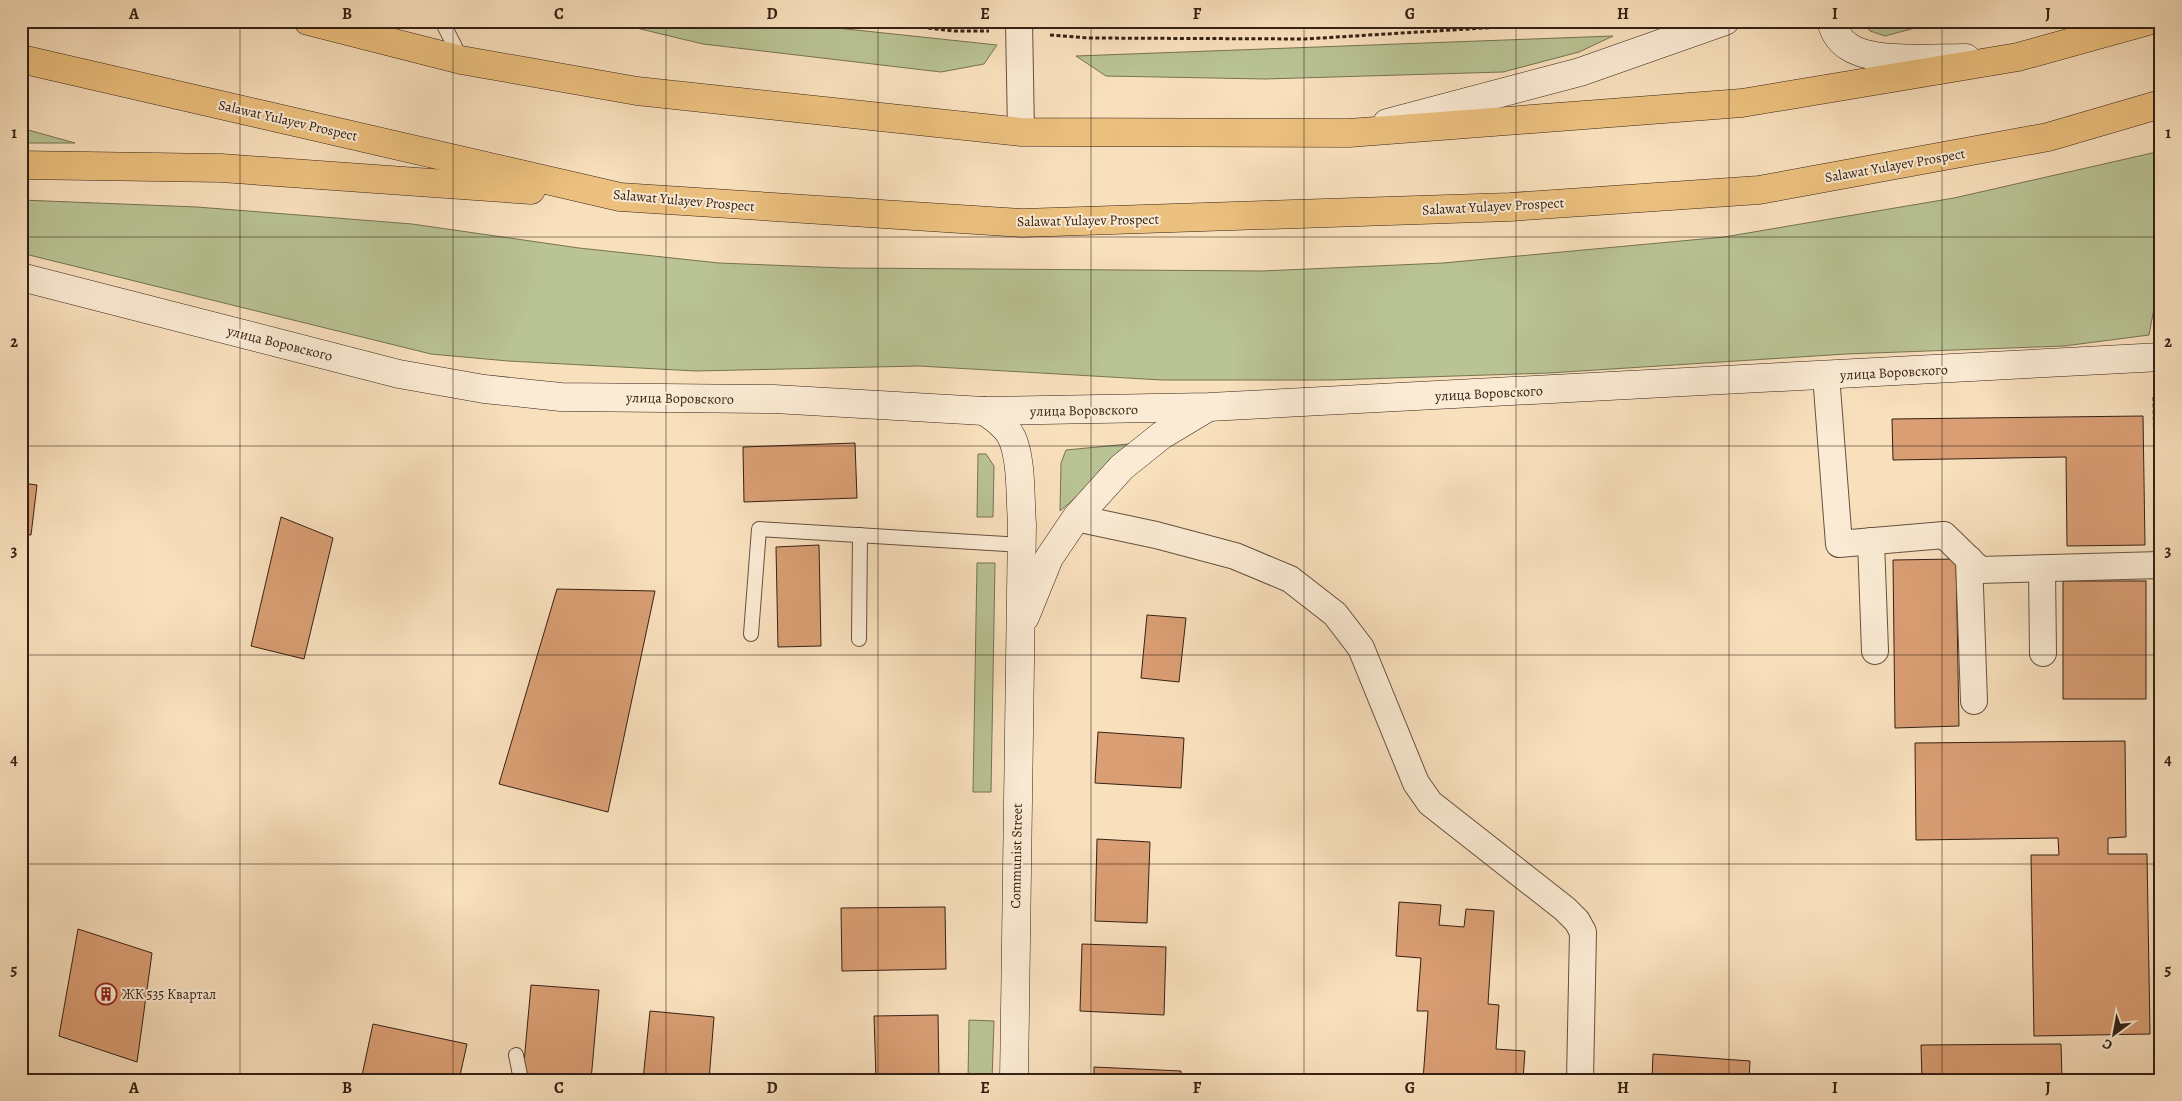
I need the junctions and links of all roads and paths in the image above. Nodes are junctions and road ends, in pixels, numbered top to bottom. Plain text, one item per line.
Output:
1 (308, 21) edge
2 (442, 21) edge
3 (870, 21) edge
4 (1598, 21) edge
5 (1725, 21) edge
6 (1831, 21) edge
7 (2148, 21) edge
8 (1019, 27) edge
9 (2018, 58) junction
10 (21, 60) edge
11 (462, 60) junction
12 (2161, 104) edge
13 (1021, 132) junction
14 (1349, 133) junction
15 (21, 165) edge
16 (620, 197) junction
17 (21, 277) edge
18 (2161, 357) edge
19 (1826, 375) junction
20 (2154, 396) dead end
21 (1209, 407) junction
22 (984, 411) junction
23 (1076, 518) junction
24 (860, 535) junction
25 (1871, 541) junction
26 (1021, 545) junction
27 (1969, 559) junction
28 (2159, 565) edge
29 (2042, 568) junction
30 (1019, 632) junction
31 (751, 634) dead end
32 (859, 639) dead end
33 (1875, 652) dead end
34 (2044, 652) dead end
35 (1974, 702) dead end
36 (2161, 950) edge
37 (516, 1055) dead end
38 (521, 1080) edge
39 (1014, 1080) edge
40 (1580, 1080) edge

1 - 11 main road
2 - 11 lane
3 - 8 path
4 - 8 path
5 - 14 street
6 - 9 street
7 - 9 main road
8 - 13 street
9 - 14 main road
10 - 16 main road, Salawat Yulayev Prospect
11 - 13 main road
12 - 16 main road, Salawat Yulayev Prospect
13 - 14 main road
15 - 16 main road
17 - 22 street, улица Воровского
18 - 19 street, улица Воровского
19 - 21 street, улица Воровского
19 - 25 street
20 - 28 path
21 - 22 street, улица Воровского
21 - 23 street, Communist Street
22 - 26 street, Communist Street
23 - 30 street, Communist Street
23 - 40 street
24 - 26 lane
24 - 31 lane
24 - 32 lane
25 - 27 street
25 - 33 street
26 - 30 street, Communist Street
27 - 29 street
27 - 35 street
28 - 29 street
28 - 36 path
29 - 34 street
30 - 39 street, Communist Street
37 - 38 lane

